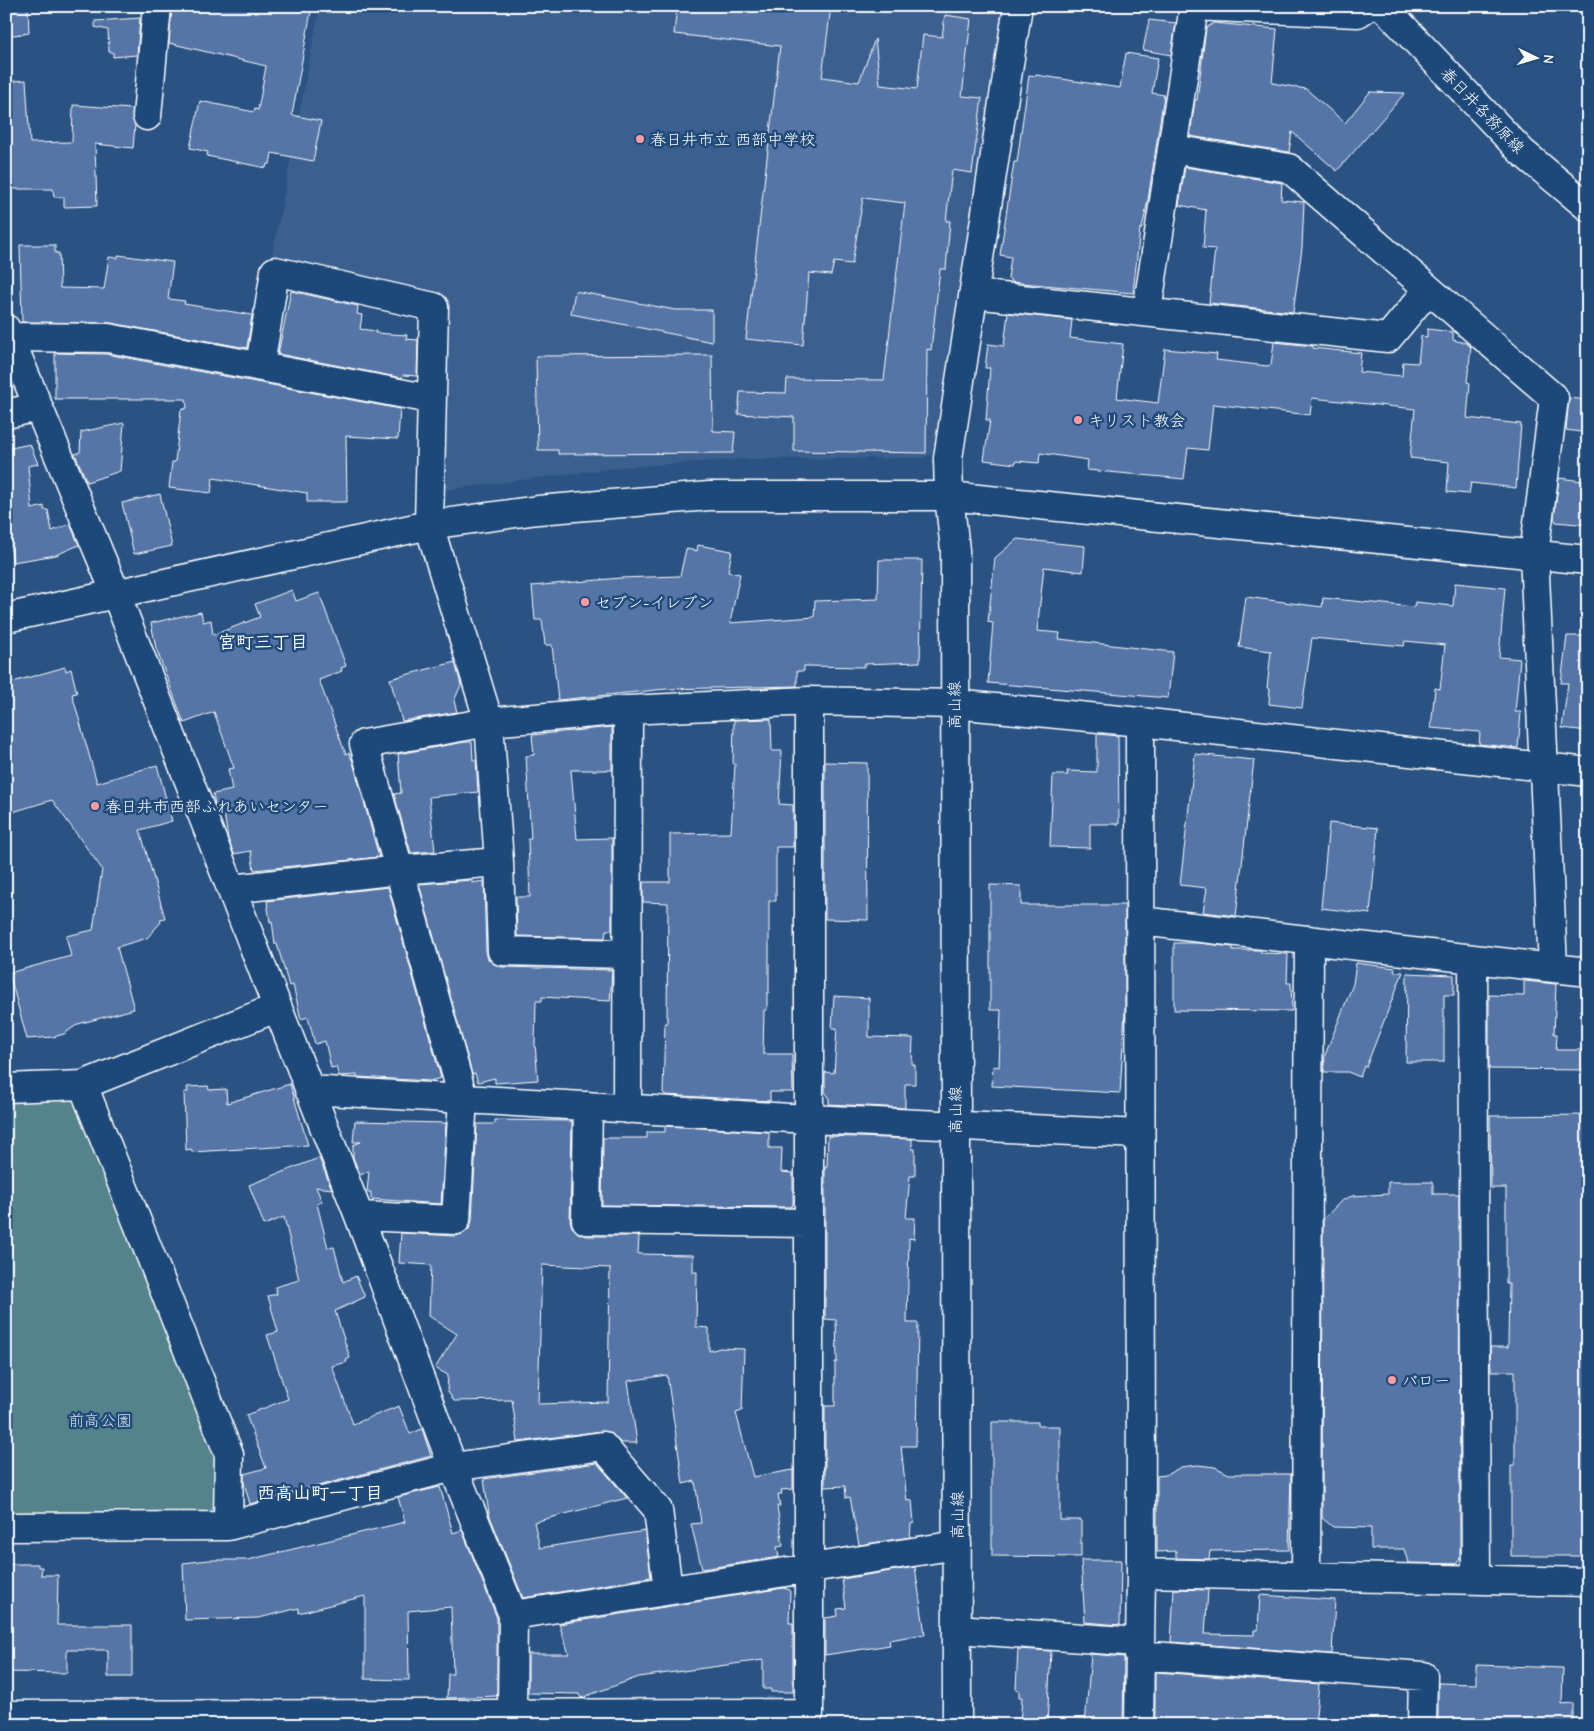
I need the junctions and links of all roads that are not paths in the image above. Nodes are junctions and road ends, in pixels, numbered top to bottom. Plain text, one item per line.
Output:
1 (157, 6) edge
2 (1018, 6) edge
3 (1192, 6) edge
4 (1369, 6) edge
5 (1384, 6) edge
6 (146, 116) dead end
7 (1172, 149) junction
8 (1588, 206) edge
9 (1428, 290) junction
10 (974, 294) junction
11 (1147, 311) junction
12 (8, 333) edge
13 (260, 366) junction
14 (431, 399) junction
15 (38, 407) junction
16 (6, 414) edge
17 (949, 496) junction
18 (429, 525) junction
19 (1534, 554) junction
20 (1588, 560) edge
21 (116, 594) junction
22 (6, 618) edge
23 (809, 701) junction
24 (954, 704) junction
25 (628, 710) junction
26 (489, 722) junction
27 (1140, 722) junction
28 (1544, 766) junction
29 (1588, 772) edge
30 (499, 862) junction
31 (399, 870) junction
32 (232, 889) junction
33 (1140, 921) junction
34 (1309, 940) junction
35 (627, 954) junction
36 (1474, 959) junction
37 (1553, 967) junction
38 (1588, 972) edge
39 (276, 1008) junction
40 (82, 1085) junction
41 (6, 1088) edge
42 (309, 1090) junction
43 (463, 1098) junction
44 (588, 1106) junction
45 (627, 1109) junction
46 (808, 1119) junction
47 (955, 1126) junction
48 (1140, 1134) junction
49 (359, 1216) junction
50 (807, 1224) junction
51 (453, 1467) junction
52 (228, 1526) junction
53 (6, 1527) edge
54 (957, 1545) junction
55 (809, 1568) junction
56 (1141, 1573) junction
57 (1306, 1575) junction
58 (1476, 1579) junction
59 (1588, 1582) edge
60 (668, 1590) junction
61 (513, 1615) junction
62 (957, 1629) junction
63 (1138, 1649) junction
64 (512, 1713) junction
65 (6, 1715) edge
66 (229, 1720) edge
67 (957, 1725) edge
68 (1138, 1725) edge
69 (1422, 1725) edge

1 - 6 street
2 - 10 street, 高山線
3 - 4 street
3 - 7 street
5 - 8 street, 春日井各務原線
7 - 9 street
7 - 11 street
9 - 11 street
9 - 19 street
10 - 11 street
10 - 17 street, 高山線
12 - 13 street
12 - 15 street
13 - 14 street
13 - 14 street
14 - 18 street
15 - 16 street
15 - 21 street
17 - 18 street
17 - 19 street
17 - 24 street, 高山線
18 - 21 street
18 - 26 street
19 - 20 street
19 - 28 street
21 - 22 street
21 - 32 street
23 - 24 street
23 - 25 street
23 - 46 street
24 - 27 street
24 - 47 street, 高山線
25 - 26 street
25 - 35 street
26 - 30 street
26 - 31 street
27 - 28 street
27 - 33 street
28 - 29 street
28 - 37 street
30 - 31 street
30 - 35 street
31 - 32 street
31 - 43 street
32 - 39 street
33 - 34 street
33 - 48 street
34 - 36 street
34 - 57 street
35 - 45 street
36 - 37 street
36 - 58 street
37 - 38 street
39 - 40 street
39 - 42 street
40 - 41 street
40 - 52 street
42 - 43 street
42 - 49 street
43 - 44 street
43 - 49 street
44 - 45 street
44 - 50 street
45 - 46 street
46 - 47 street
46 - 50 street
47 - 48 street
47 - 54 street, 高山線
48 - 56 street
49 - 51 street
50 - 55 street
51 - 52 street
51 - 60 street
51 - 61 street
52 - 53 street
54 - 55 street
54 - 62 street, 高山線
55 - 60 street
55 - 64 street
56 - 57 street
56 - 63 street
57 - 58 street
58 - 59 street
60 - 61 street
61 - 64 street
62 - 63 street
62 - 67 street, 高山線
63 - 68 street
63 - 69 street
64 - 66 street
65 - 66 street

